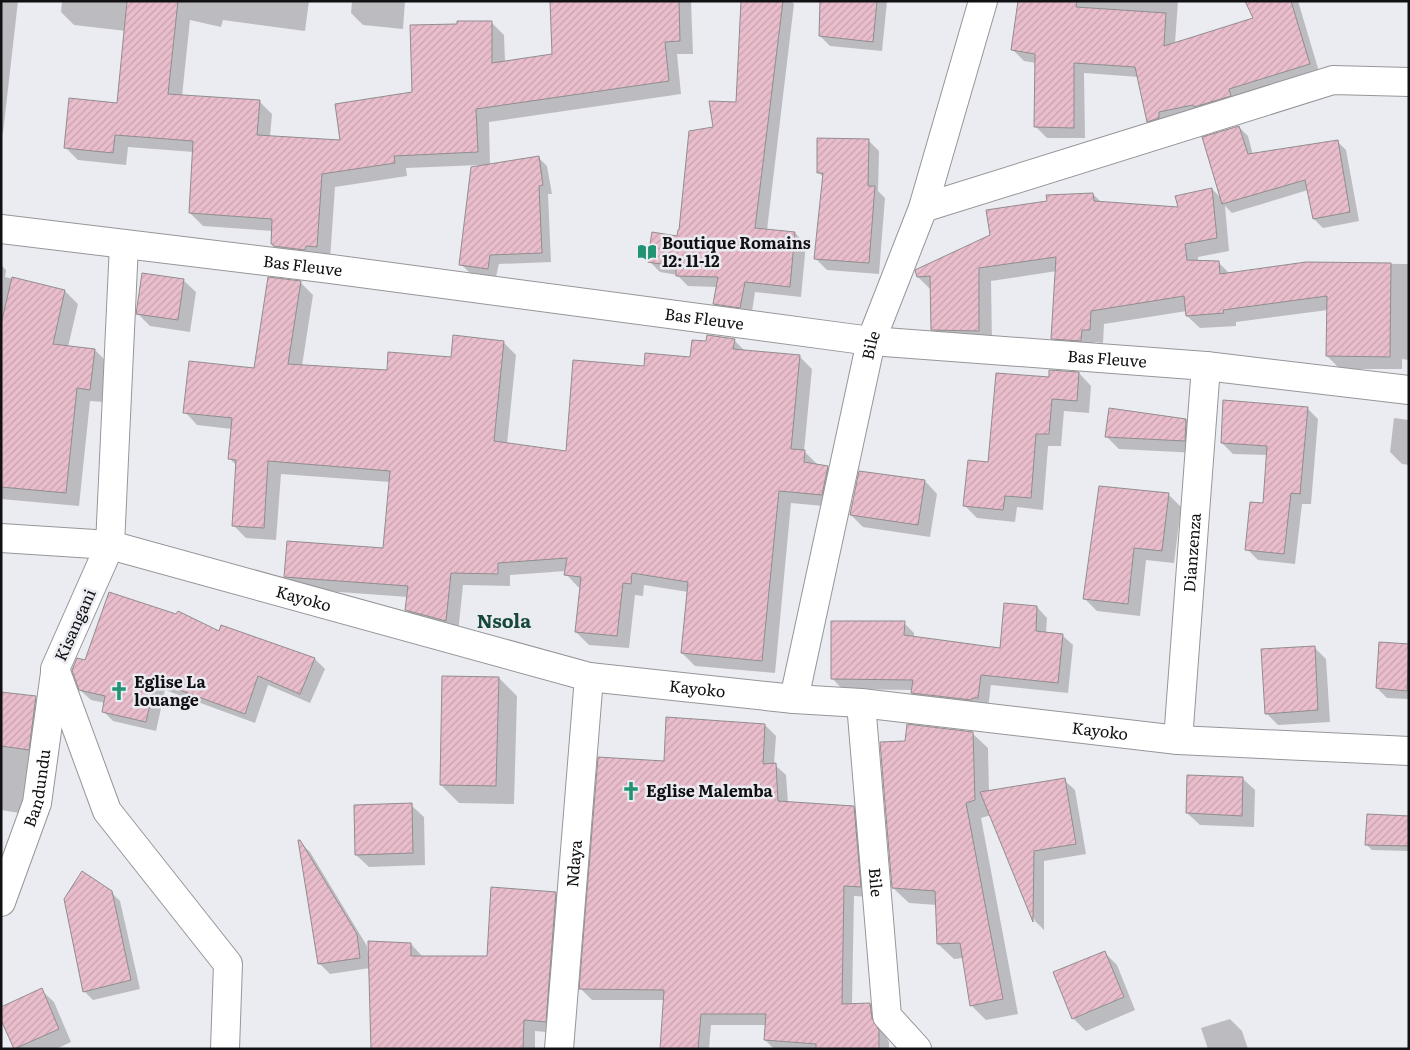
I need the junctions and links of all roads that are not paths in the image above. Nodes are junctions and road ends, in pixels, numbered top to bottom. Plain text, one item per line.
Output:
1 (983, 1) edge
2 (1409, 82) edge
3 (923, 208) junction
4 (1, 229) edge
5 (124, 244) junction
6 (871, 340) junction
7 (1206, 366) junction
8 (1409, 390) edge
9 (1, 538) edge
10 (110, 545) junction
11 (55, 669) junction
12 (589, 678) junction
13 (794, 699) junction
14 (861, 703) junction
15 (1178, 740) junction
16 (1409, 751) edge
17 (1, 902) edge
18 (225, 1049) edge
19 (559, 1049) edge
20 (917, 1049) edge

1 - 3 street, Bile
2 - 3 street
3 - 6 street, Bile
4 - 5 street, Bas Fleuve
5 - 6 street, Bas Fleuve
5 - 10 street, Kisangani
6 - 7 street, Bas Fleuve
6 - 13 street, Bile
7 - 8 street, Bas Fleuve
7 - 15 street, Dianzenza
9 - 10 street, Kayoko
10 - 11 street, Kisangani
10 - 12 street, Kayoko
11 - 17 street, Bandundu
11 - 18 street, Kisangani
12 - 13 street, Kayoko
12 - 19 street, Ndaya
13 - 14 street, Kayoko
14 - 15 street, Kayoko
14 - 20 street, Bile
15 - 16 street, Kayoko

